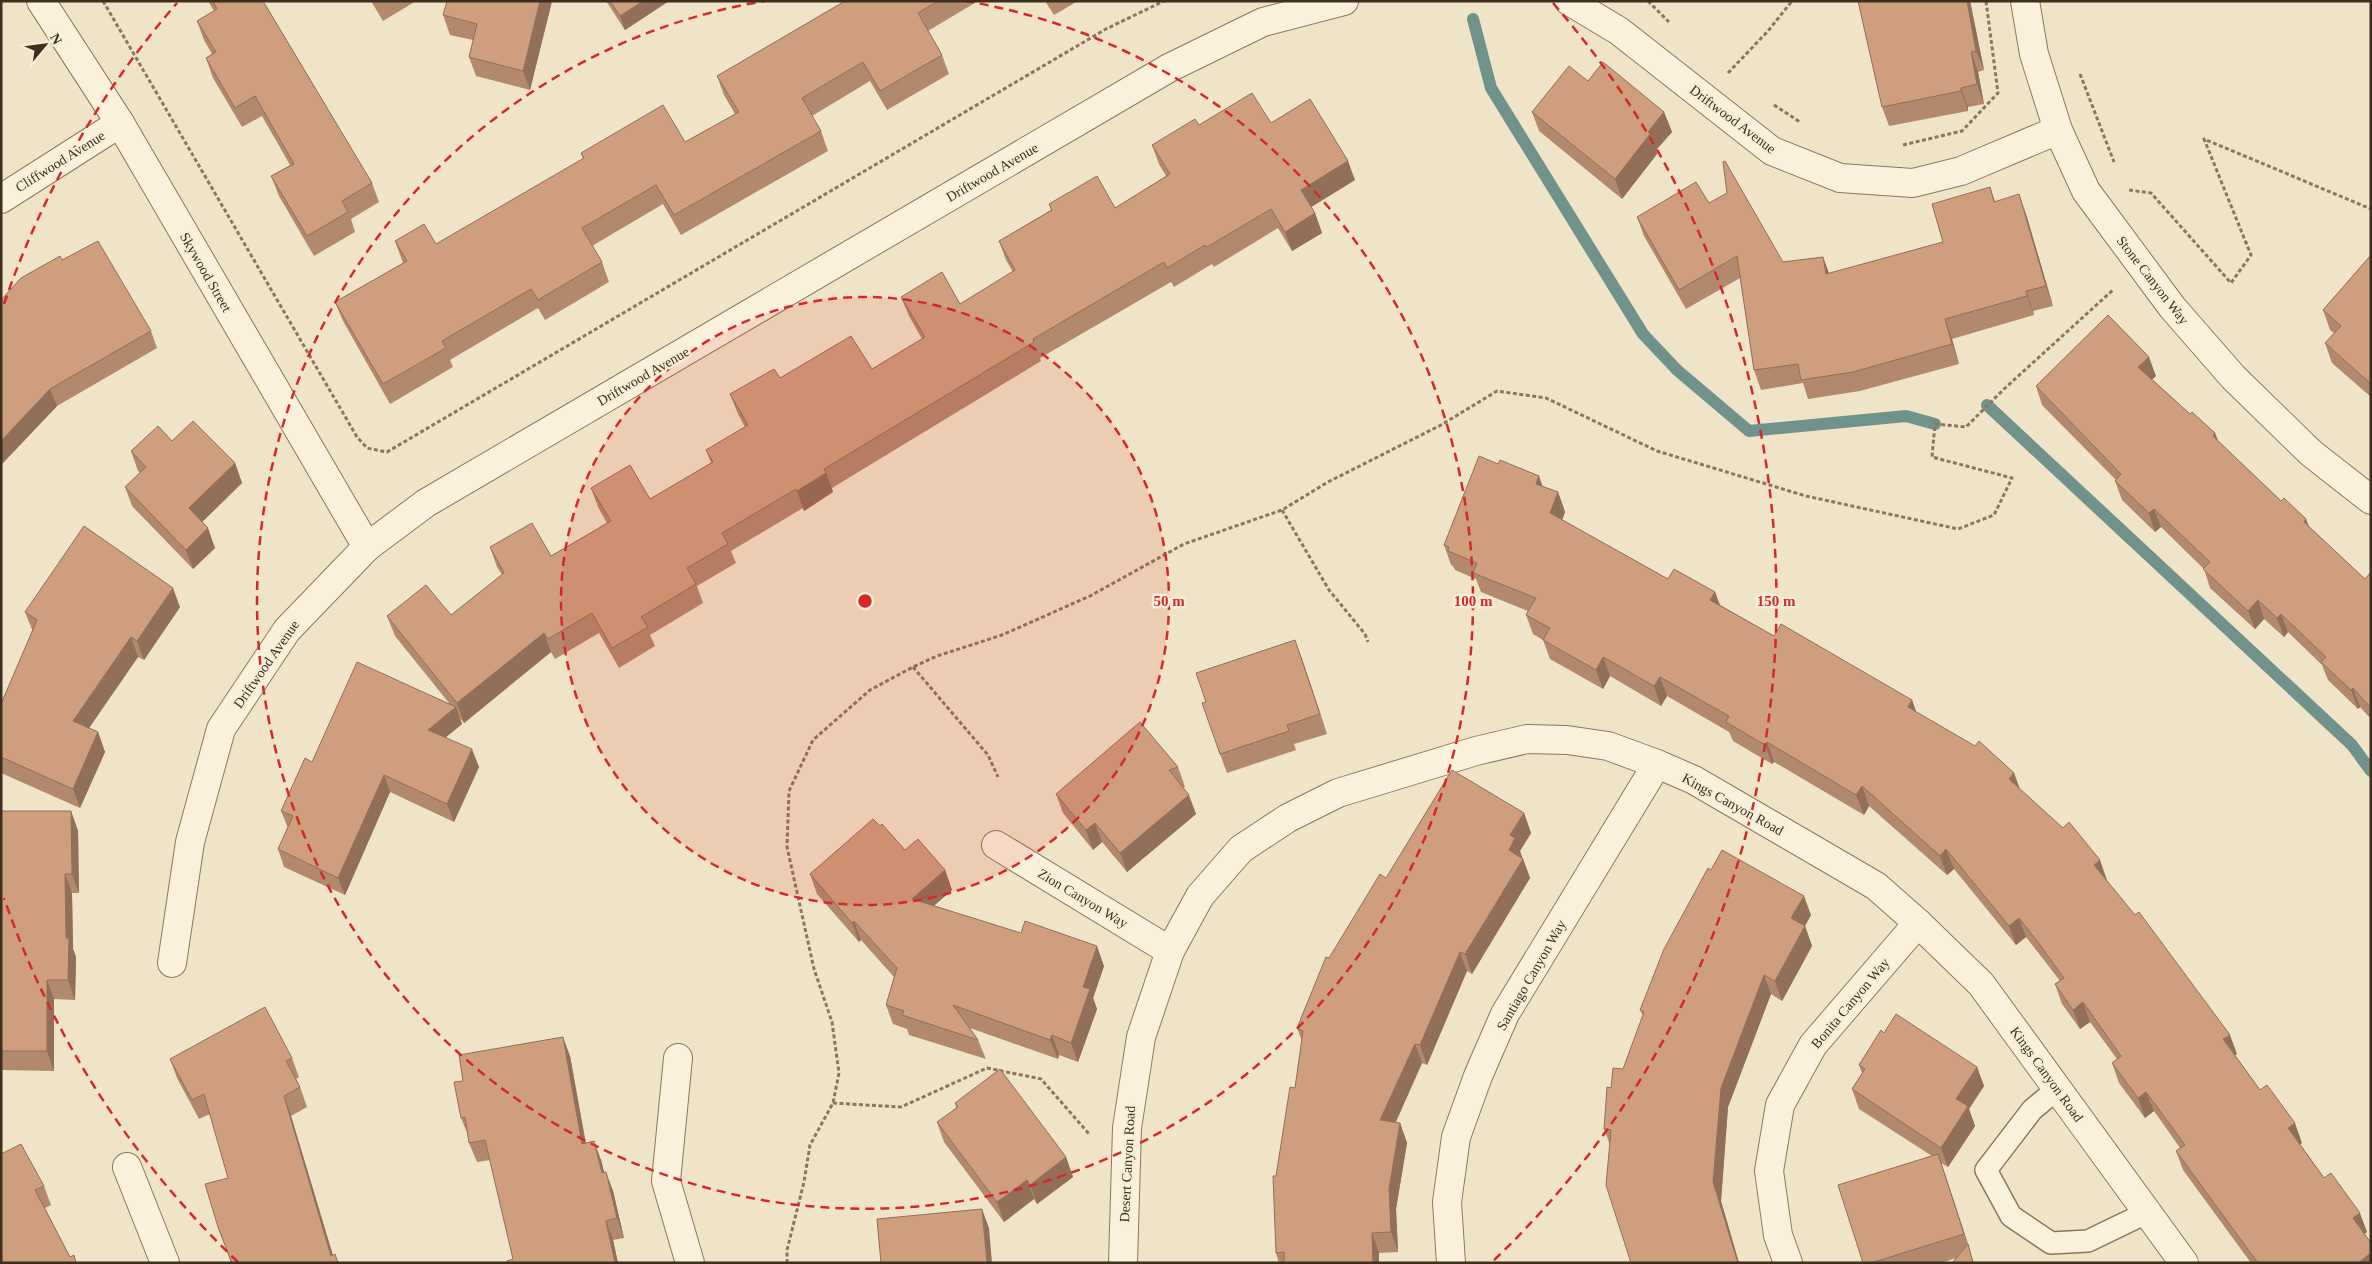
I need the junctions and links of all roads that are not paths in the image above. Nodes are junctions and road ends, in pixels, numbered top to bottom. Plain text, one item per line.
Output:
1 (41, 1) edge
2 (1344, 1) edge
3 (1569, 1) edge
4 (2025, 1) edge
5 (120, 123) junction
6 (2058, 130) junction
7 (1, 199) edge
8 (2371, 500) edge
9 (367, 547) junction
10 (1657, 764) junction
11 (996, 845) dead end
12 (1918, 923) junction
13 (1170, 951) junction
14 (172, 963) dead end
15 (678, 1058) dead end
16 (2058, 1088) junction
17 (126, 1167) dead end
18 (2148, 1212) junction
19 (165, 1263) edge
20 (690, 1263) edge
21 (1123, 1263) edge
22 (1451, 1263) edge
23 (1788, 1263) edge
24 (2184, 1263) edge

1 - 5 street, Skywood Street
2 - 9 street, Driftwood Avenue
3 - 6 street, Driftwood Avenue
4 - 6 street, Stone Canyon Way
5 - 7 street, Cliffwood Avenue
5 - 9 street, Skywood Street
6 - 8 street, Stone Canyon Way
9 - 14 street, Driftwood Avenue
10 - 12 street, Kings Canyon Road
10 - 13 street, Kings Canyon Road
10 - 22 street, Santiago Canyon Way
11 - 13 street, Zion Canyon Way
12 - 16 street, Kings Canyon Road
12 - 23 street, Bonita Canyon Way
13 - 21 street, Desert Canyon Road
15 - 20 street
16 - 18 street, Kings Canyon Road
16 - 18 lane
17 - 19 street
18 - 24 street, Kings Canyon Road

